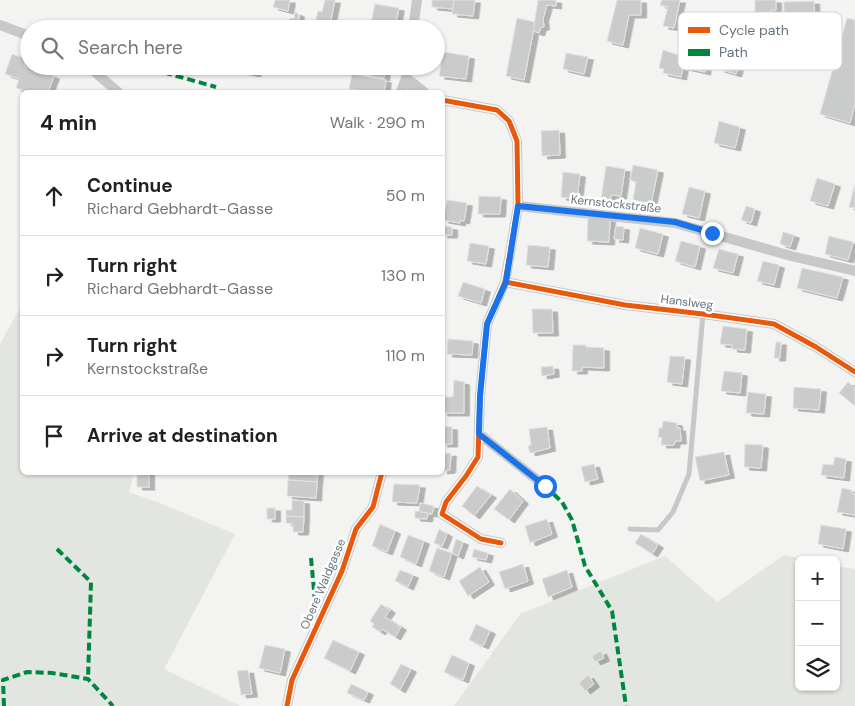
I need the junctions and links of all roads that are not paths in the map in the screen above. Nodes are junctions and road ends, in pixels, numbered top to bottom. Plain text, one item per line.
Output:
1 (417, 0) edge
2 (414, 20) edge
3 (0, 25) edge
4 (20, 33) edge
5 (98, 75) edge
6 (116, 90) edge
7 (445, 101) edge
8 (518, 206) junction
9 (855, 271) edge
10 (506, 282) junction
11 (704, 314) junction
12 (855, 372) edge
13 (479, 434) junction
14 (381, 475) edge
15 (545, 486) dead end
16 (630, 529) dead end
17 (501, 543) dead end
18 (287, 706) edge

1 - 2 street
3 - 4 street
5 - 6 street
7 - 8 street
8 - 9 street, Kernstockstraße
8 - 10 street
10 - 11 street, Hanslweg
10 - 13 street
11 - 12 street, Hanslweg
11 - 16 lane
13 - 15 street
13 - 17 street
14 - 18 street, Obere Waldgasse

